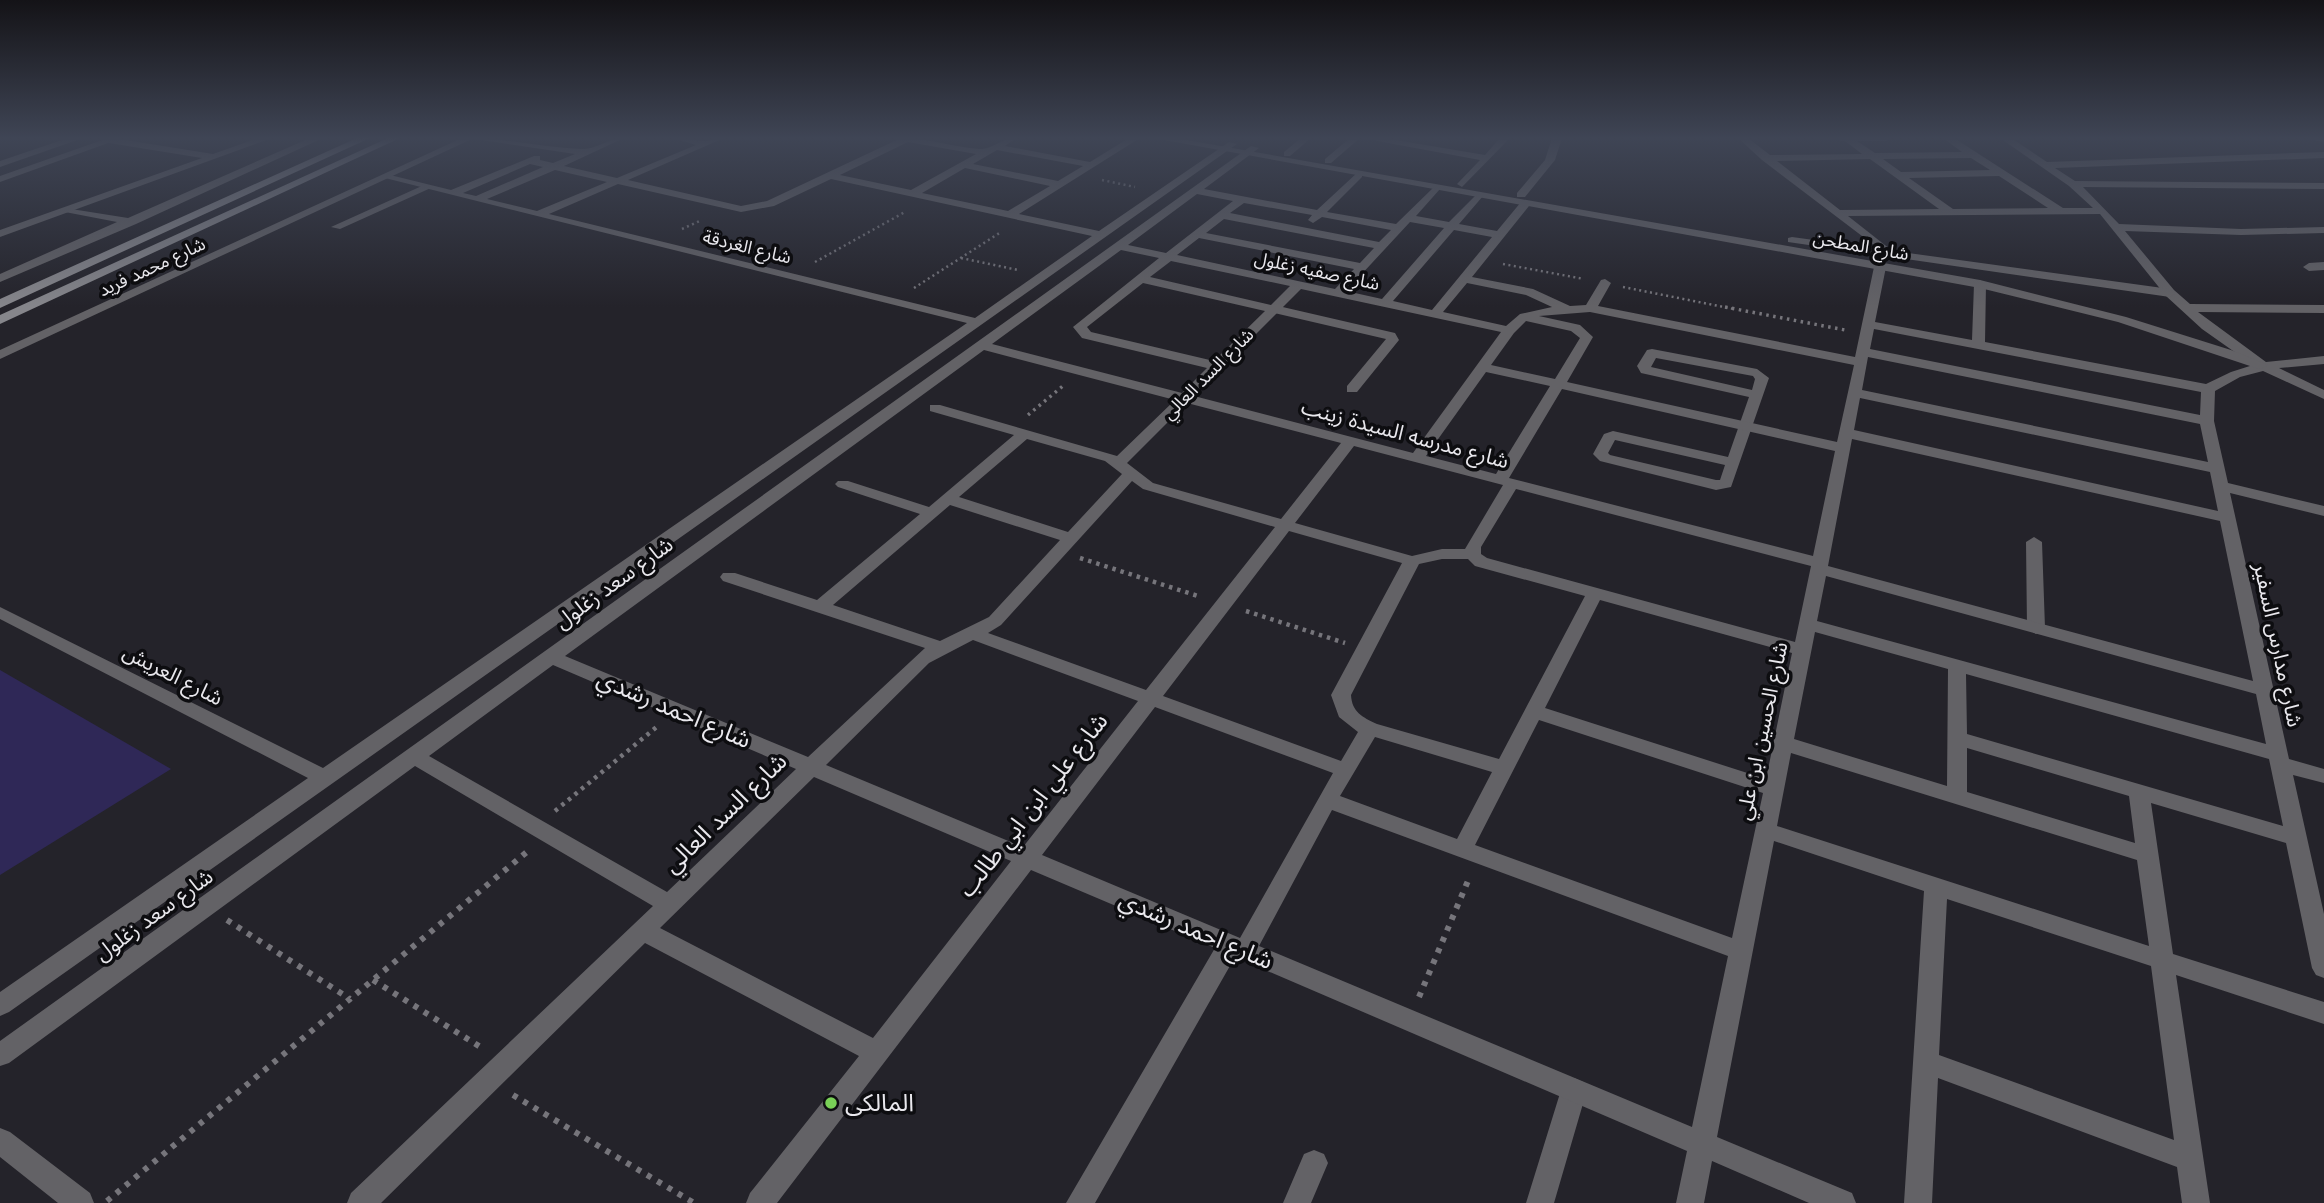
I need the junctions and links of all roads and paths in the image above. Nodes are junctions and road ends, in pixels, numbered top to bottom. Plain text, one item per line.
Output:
1 (112, 194) edge
2 (194, 194) edge
3 (242, 194) edge
4 (274, 194) edge
5 (349, 194) edge
6 (412, 194) edge
7 (458, 194) edge
8 (489, 194) edge
9 (587, 194) edge
10 (671, 194) edge
11 (792, 194) edge
12 (912, 194) edge
13 (1044, 194) edge
14 (1160, 194) edge
15 (1191, 194) edge
16 (1213, 194) edge
17 (1339, 194) edge
18 (1430, 194) edge
19 (1467, 194) edge
20 (1501, 194) edge
21 (1527, 194) edge
22 (1812, 194) edge
23 (1925, 194) edge
24 (2034, 194) edge
25 (2084, 194) edge
26 (1478, 196) junction
27 (930, 198) junction
28 (478, 199) junction
29 (1242, 199) junction
30 (1523, 200) junction
31 (728, 207) junction
32 (69, 209) junction
33 (2060, 211) junction
34 (2103, 211) junction
35 (1950, 212) junction
36 (1837, 213) junction
37 (539, 214) junction
38 (1320, 214) junction
39 (1010, 215) junction
40 (1222, 215) junction
41 (1023, 218) junction
42 (1408, 218) junction
43 (132, 222) junction
44 (1452, 226) junction
45 (336, 228) dead end
46 (1399, 228) junction
47 (2115, 228) junction
48 (1303, 230) junction
49 (2324, 230) edge
50 (0, 234) edge
51 (1197, 234) junction
52 (1101, 235) junction
53 (1499, 235) junction
54 (654, 242) junction
55 (1118, 246) junction
56 (1382, 246) junction
57 (1167, 257) junction
58 (960, 258) junction
59 (1910, 258) junction
60 (1480, 259) junction
61 (1885, 261) junction
62 (1270, 264) junction
63 (2324, 266) edge
64 (1362, 267) junction
65 (2309, 267) dead end
66 (1912, 273) junction
67 (790, 276) junction
68 (1043, 276) junction
69 (0, 278) edge
70 (1139, 278) junction
71 (1464, 279) junction
72 (1605, 283) junction
73 (1980, 284) junction
74 (1298, 285) junction
75 (1338, 293) junction
76 (2170, 293) junction
77 (892, 301) junction
78 (1385, 303) junction
79 (0, 304) edge
80 (1565, 308) junction
81 (1590, 308) junction
82 (1274, 309) junction
83 (2187, 309) junction
84 (2324, 309) edge
85 (1434, 314) junction
86 (1524, 317) junction
87 (0, 320) edge
88 (977, 322) junction
89 (1509, 330) junction
90 (1864, 343) junction
91 (981, 345) junction
92 (1978, 345) junction
93 (0, 355) edge
94 (2324, 360) edge
95 (2262, 365) junction
96 (1216, 366) junction
97 (1482, 367) junction
98 (1080, 371) junction
99 (1559, 385) junction
100 (1353, 388) dead end
101 (2208, 389) junction
102 (1854, 393) junction
103 (1756, 395) junction
104 (2324, 395) edge
105 (1184, 398) junction
106 (935, 408) dead end
107 (2207, 421) junction
108 (1746, 426) junction
109 (1018, 431) junction
110 (1350, 441) junction
111 (1844, 441) junction
112 (1416, 459) junction
113 (1734, 463) junction
114 (1125, 468) junction
115 (2219, 478) junction
116 (1506, 482) junction
117 (843, 484) dead end
118 (948, 499) junction
119 (2324, 511) edge
120 (932, 513) junction
121 (2228, 518) junction
122 (1284, 525) junction
123 (1071, 538) junction
124 (2034, 542) dead end
125 (1473, 555) junction
126 (1412, 561) junction
127 (1819, 566) junction
128 (729, 578) dead end
129 (1595, 594) junction
130 (820, 607) junction
131 (0, 612) edge
132 (1807, 625) junction
133 (2036, 628) junction
134 (974, 634) junction
135 (941, 648) junction
136 (1802, 650) junction
137 (551, 656) junction
138 (1957, 666) junction
139 (2264, 690) junction
140 (1149, 698) junction
141 (676, 710) junction
142 (1533, 712) junction
143 (1370, 729) junction
144 (1957, 738) junction
145 (1783, 743) junction
146 (413, 756) junction
147 (2279, 759) junction
148 (811, 767) junction
149 (1504, 768) junction
150 (1345, 770) junction
151 (2324, 776) edge
152 (325, 778) junction
153 (1774, 789) junction
154 (2139, 792) junction
155 (1957, 796) junction
156 (1327, 800) junction
157 (1765, 830) junction
158 (542, 831) junction
159 (2296, 838) junction
160 (1470, 852) junction
161 (2147, 855) junction
162 (1025, 858) junction
163 (1936, 886) junction
164 (668, 904) junction
165 (205, 906) junction
166 (642, 930) junction
167 (1237, 947) junction
168 (1741, 951) junction
169 (2162, 960) junction
170 (2324, 965) edge
171 (373, 980) junction
172 (350, 999) junction
173 (0, 1005) edge
174 (2324, 1013) edge
175 (1409, 1020) junction
176 (876, 1052) junction
177 (0, 1055) edge
178 (1927, 1062) junction
179 (505, 1063) junction
180 (488, 1080) junction
181 (1574, 1090) junction
182 (0, 1141) edge
183 (1702, 1144) junction
184 (2190, 1160) junction
185 (1314, 1163) dead end
186 (763, 1202) edge
187 (80, 1203) edge
188 (105, 1203) edge
189 (361, 1203) edge
190 (694, 1203) edge
191 (1080, 1203) edge
192 (1297, 1203) edge
193 (1540, 1203) edge
194 (1690, 1203) edge
195 (1842, 1203) edge
196 (1918, 1203) edge
197 (2196, 1203) edge

1 - 32 street
2 - 43 street
3 - 79 main road
4 - 87 main road
5 - 93 street, شارع محمد فريد
6 - 45 street
7 - 28 street, شارع الغردقة
8 - 28 street
9 - 37 street
10 - 31 street
11 - 31 street
12 - 27 street
13 - 39 street
14 - 52 street, شارع سعد زغلول
15 - 55 street, شارع سعد زغلول
16 - 29 street
17 - 38 street
18 - 42 street
19 - 26 street, شارع المطحن
20 - 30 street, شارع المطحن
21 - 30 street
22 - 36 street
23 - 35 street
24 - 33 street
25 - 34 street
26 - 30 street, شارع المطحن
26 - 44 street
27 - 39 street
27 - 67 path
28 - 37 street, شارع الغردقة
29 - 38 street
29 - 40 street
30 - 53 street
30 - 61 street, شارع المطحن
31 - 54 path
32 - 43 street
32 - 50 street
33 - 34 street
33 - 35 street
34 - 47 street
35 - 36 street
36 - 61 street
37 - 54 street, شارع الغردقة
38 - 46 street
38 - 48 street
39 - 41 street
40 - 48 street
40 - 51 street
41 - 52 street
41 - 58 path
42 - 44 street
42 - 46 street
43 - 69 street
44 - 53 street
44 - 78 street
46 - 56 street
47 - 49 street
47 - 76 street
48 - 56 street
48 - 62 street
51 - 57 street
51 - 62 street
52 - 68 street, شارع سعد زغلول
53 - 60 street
54 - 67 street, شارع الغردقة
55 - 57 street, شارع صفيه زغلول
55 - 91 street, شارع سعد زغلول
56 - 64 street
57 - 62 street, شارع صفيه زغلول
57 - 70 street
58 - 68 path
58 - 77 path
59 - 61 street, شارع المطحن
59 - 66 street
59 - 76 street, شارع المطحن
60 - 71 street
60 - 72 path
61 - 66 street, شارع المطحن
61 - 90 street, شارع الحسين ابن علي
62 - 64 street
62 - 74 street, شارع صفيه زغلول
63 - 65 street
64 - 75 street
66 - 73 street, شارع المطحن
67 - 77 street, شارع الغردقة
68 - 88 street, شارع سعد زغلول
70 - 82 street
70 - 96 street
71 - 80 street
71 - 85 street
72 - 81 street
72 - 90 path
73 - 92 street
73 - 95 street, شارع المطحن
74 - 75 street, شارع صفيه زغلول
74 - 82 street, شارع السد العالي
75 - 78 street, شارع صفيه زغلول
76 - 83 street
77 - 88 street, شارع الغردقة
78 - 85 street, شارع صفيه زغلول
80 - 81 street
80 - 86 street
81 - 90 street
82 - 96 street, شارع السد العالي
82 - 100 street
83 - 84 street
83 - 95 street
85 - 89 street, شارع صفيه زغلول
86 - 89 street
86 - 99 street
88 - 152 street, شارع سعد زغلول
89 - 97 street
90 - 92 street
90 - 102 street, شارع الحسين ابن علي
90 - 107 street
91 - 98 street, شارع مدرسه السيدة زينب
91 - 137 street, شارع سعد زغلول
92 - 101 street
94 - 95 street
95 - 101 street
95 - 104 street
96 - 105 street, شارع السد العالي
97 - 99 street
97 - 112 street
98 - 105 street, شارع مدرسه السيدة زينب
98 - 109 path
99 - 108 street
99 - 116 street
101 - 107 street, شارع مدارس السفير
102 - 111 street, شارع الحسين ابن علي
102 - 115 street
103 - 103 street
103 - 108 street
105 - 110 street, شارع مدرسه السيدة زينب
105 - 114 street, شارع السد العالي
106 - 109 street
107 - 115 street, شارع مدارس السفير
108 - 111 street
108 - 113 street
109 - 114 street
109 - 118 street
110 - 112 street, شارع مدرسه السيدة زينب
110 - 122 street, شارع علي ابن ابي طالب
111 - 121 street
111 - 127 street, شارع الحسين ابن علي
112 - 116 street, شارع مدرسه السيدة زينب
113 - 113 street
114 - 122 street
114 - 123 street, شارع السد العالي
115 - 119 street
115 - 121 street, شارع مدارس السفير
116 - 125 street
116 - 127 street, شارع مدرسه السيدة زينب
117 - 120 street
118 - 120 street
118 - 123 street
120 - 130 street
121 - 139 street, شارع مدارس السفير
122 - 126 street
122 - 140 street, شارع علي ابن ابي طالب
123 - 134 street, شارع السد العالي
124 - 133 street
125 - 126 street
125 - 129 street
126 - 143 street
127 - 132 street, شارع الحسين ابن علي
127 - 133 street, شارع مدرسه السيدة زينب
128 - 130 street
129 - 136 street
129 - 142 street
130 - 135 street
131 - 152 street, شارع العريش
132 - 136 street, شارع الحسين ابن علي
132 - 138 street
133 - 139 street, شارع مدرسه السيدة زينب
134 - 135 street, شارع السد العالي
134 - 140 street
135 - 148 street, شارع السد العالي
136 - 145 street, شارع الحسين ابن علي
137 - 141 street, شارع احمد رشدي
137 - 146 street, شارع سعد زغلول
138 - 144 street
138 - 147 street
139 - 147 street, شارع مدارس السفير
140 - 150 street
140 - 162 street, شارع علي ابن ابي طالب
141 - 148 street, شارع احمد رشدي
141 - 158 path
142 - 149 street
142 - 153 street
143 - 149 street
143 - 150 street
144 - 154 street
144 - 155 street
145 - 153 street, شارع الحسين ابن علي
145 - 155 street
146 - 158 street
146 - 165 street, شارع سعد زغلول
147 - 151 street
147 - 159 street, شارع مدارس السفير
148 - 162 street, شارع احمد رشدي
148 - 164 street, شارع السد العالي
149 - 160 street
150 - 156 street
152 - 173 street, شارع سعد زغلول
153 - 157 street, شارع الحسين ابن علي
154 - 159 street
154 - 161 street
155 - 161 street
156 - 160 street
156 - 167 street
157 - 163 street
157 - 168 street, شارع الحسين ابن علي
158 - 164 street
158 - 171 path
159 - 170 street, شارع مدارس السفير
160 - 168 street
160 - 175 path
161 - 169 street
162 - 167 street, شارع احمد رشدي
162 - 176 street, شارع علي ابن ابي طالب
163 - 169 street
163 - 178 street
164 - 166 street, شارع السد العالي
165 - 172 path
165 - 177 street, شارع سعد زغلول
166 - 176 street
166 - 179 street, شارع السد العالي
167 - 175 street, شارع احمد رشدي
167 - 191 street
168 - 183 street, شارع الحسين ابن علي
169 - 174 street
169 - 184 street
171 - 172 path
171 - 179 path
172 - 188 path
175 - 181 street, شارع احمد رشدي
176 - 186 street, شارع علي ابن ابي طالب
178 - 184 street
178 - 196 street
179 - 180 street, شارع السد العالي
180 - 189 street, شارع السد العالي
180 - 190 path
181 - 183 street, شارع احمد رشدي
181 - 193 street
182 - 187 street
183 - 194 street, شارع الحسين ابن علي
183 - 195 street, شارع احمد رشدي
184 - 197 street
185 - 192 street

